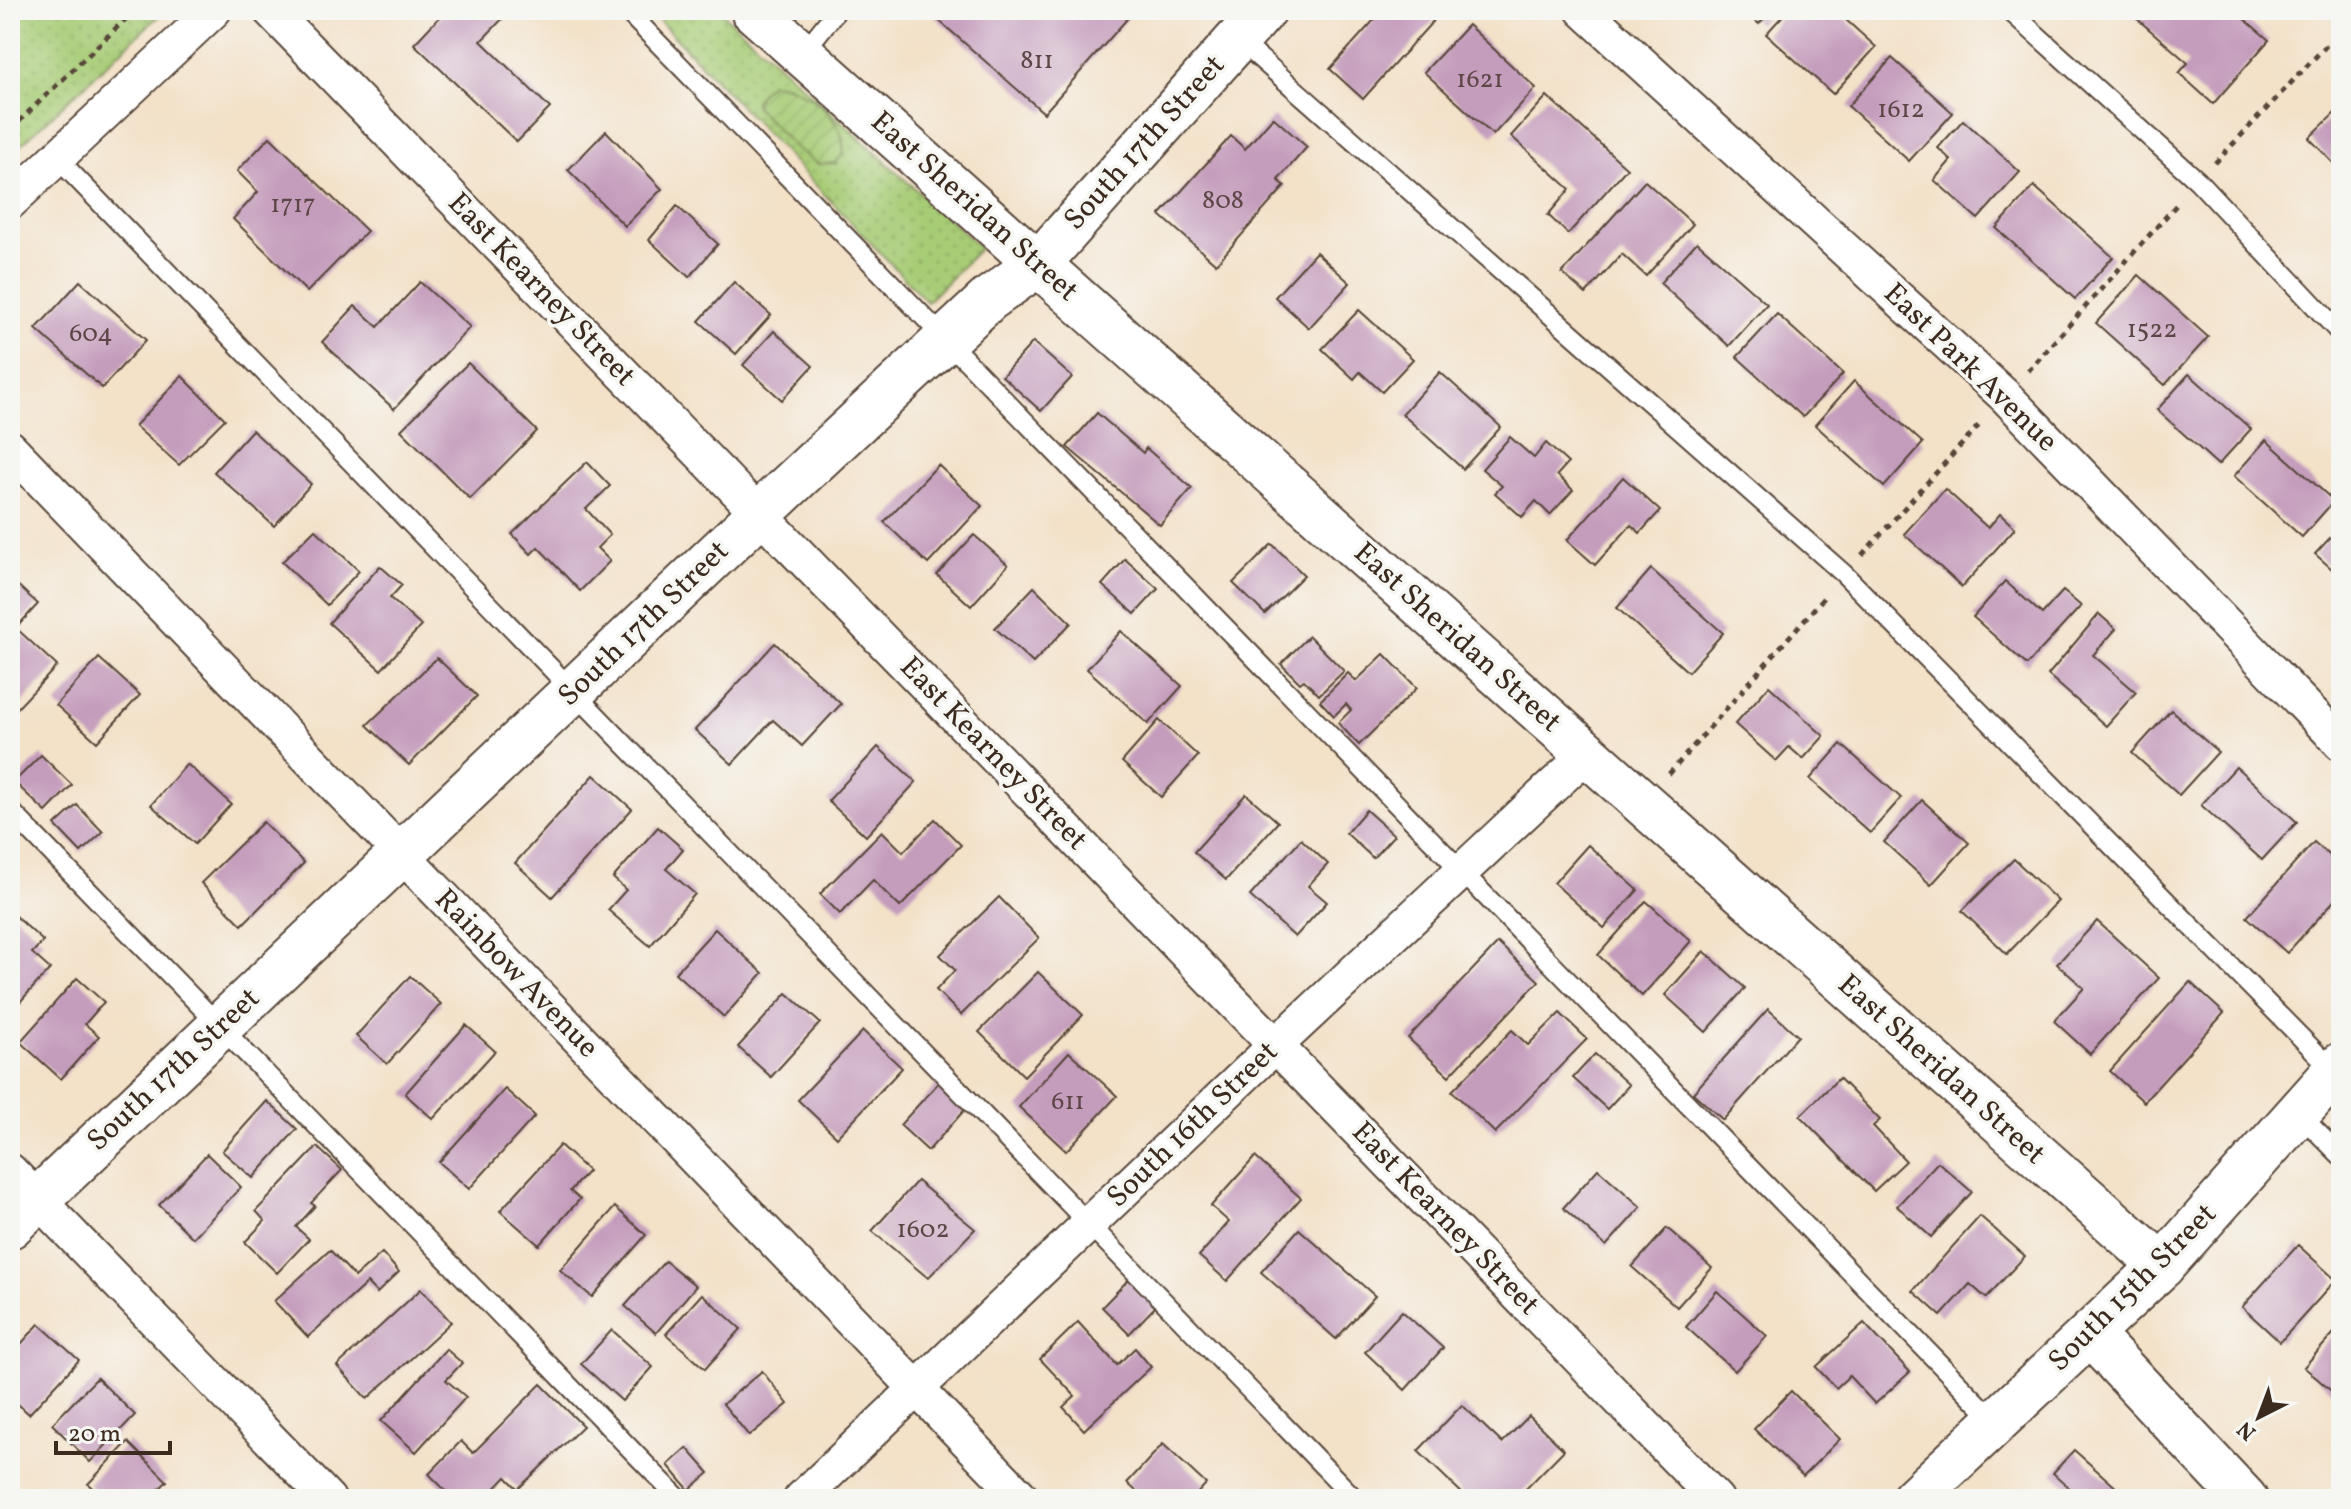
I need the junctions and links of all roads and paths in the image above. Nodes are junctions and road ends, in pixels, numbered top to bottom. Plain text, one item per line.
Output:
1 (135, 10) edge
2 (214, 10) edge
3 (270, 10) edge
4 (626, 10) edge
5 (753, 10) edge
6 (837, 10) edge
7 (1583, 10) edge
8 (2009, 10) edge
9 (1251, 24) edge
10 (802, 54) junction
11 (10, 130) edge
12 (57, 158) junction
13 (10, 202) edge
14 (1038, 264) junction
15 (2341, 334) edge
16 (947, 339) junction
17 (10, 448) edge
18 (759, 514) junction
19 (574, 692) junction
20 (2341, 743) edge
21 (1587, 754) junction
22 (10, 810) edge
23 (402, 855) junction
24 (1461, 872) junction
25 (220, 1027) junction
26 (1276, 1045) junction
27 (2338, 1069) edge
28 (2298, 1113) junction
29 (2341, 1156) edge
30 (19, 1199) edge
31 (1090, 1225) junction
32 (2162, 1266) junction
33 (2090, 1334) junction
34 (917, 1389) junction
35 (1996, 1422) junction
36 (328, 1499) edge
37 (679, 1499) edge
38 (801, 1499) edge
39 (1023, 1499) edge
40 (1355, 1499) edge
41 (1716, 1499) edge
42 (1914, 1499) edge
43 (2245, 1499) edge

1 - 11 path
2 - 12 street
3 - 18 street, East Kearney Street
4 - 16 lane
5 - 10 street, East Sheridan Street
6 - 10 lane
7 - 20 street, East Park Avenue
8 - 15 lane
9 - 14 street, South 17th Street
9 - 27 lane
10 - 14 street, East Sheridan Street
12 - 13 street
12 - 19 lane
14 - 16 street, South 17th Street
14 - 21 street, East Sheridan Street
16 - 18 street, South 17th Street
16 - 24 lane
17 - 23 street, Rainbow Avenue
18 - 19 street, South 17th Street
18 - 26 street, East Kearney Street
19 - 23 street, South 17th Street
19 - 31 lane
21 - 24 street, South 16th Street
21 - 32 street, East Sheridan Street
22 - 25 lane
23 - 25 street, South 17th Street
23 - 34 street, Rainbow Avenue
24 - 26 street, South 16th Street
24 - 35 lane
25 - 30 street, South 17th Street
25 - 37 lane
26 - 31 street, South 16th Street
26 - 41 street, East Kearney Street
27 - 28 street, South 15th Street
28 - 29 lane
28 - 32 street, South 15th Street
30 - 36 street
31 - 34 street, South 16th Street
31 - 40 lane
32 - 33 street, South 15th Street
33 - 35 street, South 15th Street
33 - 43 street
34 - 38 street, South 16th Street
34 - 39 street, Rainbow Avenue
35 - 42 street, South 15th Street

